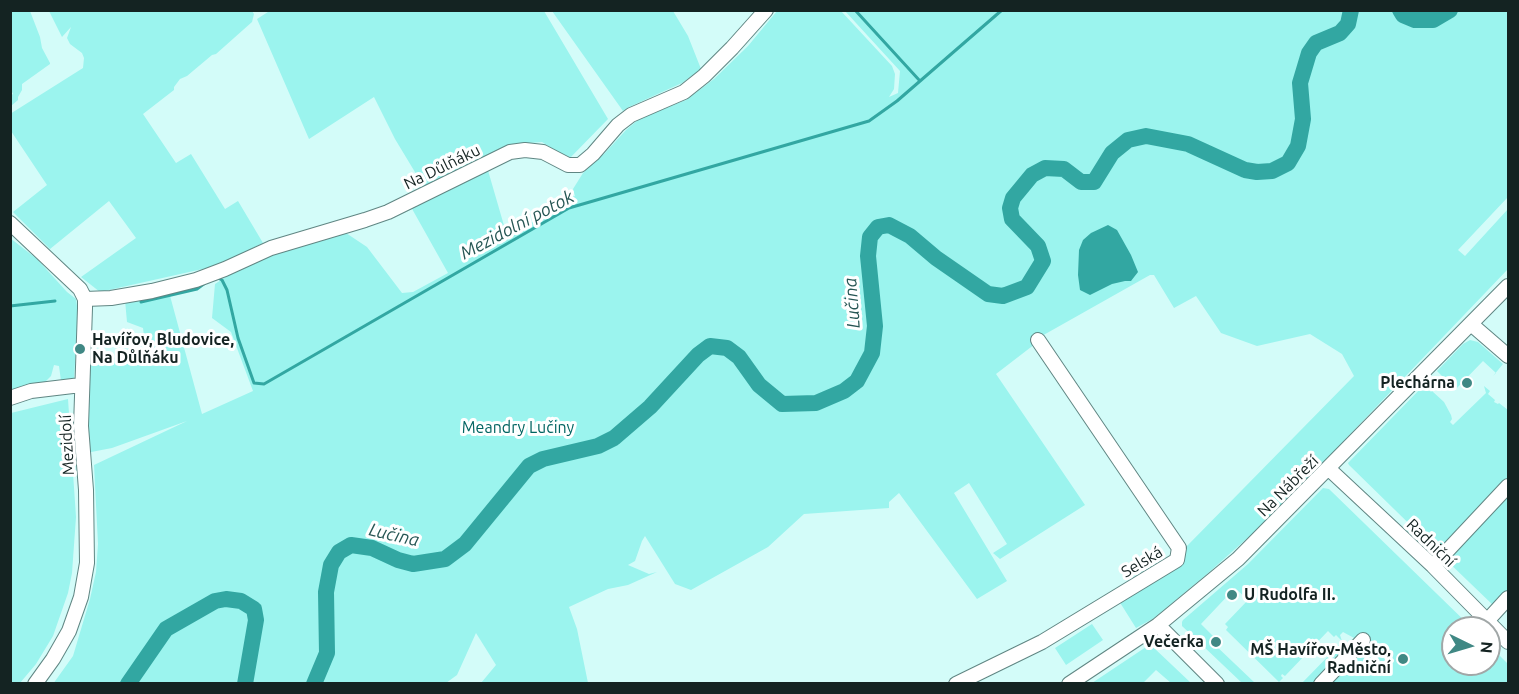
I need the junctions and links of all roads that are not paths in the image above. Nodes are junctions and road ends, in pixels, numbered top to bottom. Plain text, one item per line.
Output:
1 (766, 10) edge
2 (10, 223) edge
3 (1509, 286) edge
4 (85, 299) junction
5 (1471, 324) junction
6 (1038, 340) dead end
7 (1509, 356) edge
8 (81, 385) junction
9 (10, 398) edge
10 (1329, 469) junction
11 (1509, 486) edge
12 (1433, 567) junction
13 (1509, 598) edge
14 (1482, 616) edge
15 (1492, 616) edge
16 (1158, 625) junction
17 (1363, 640) dead end
18 (35, 684) edge
19 (956, 684) edge
20 (1069, 684) edge
21 (1217, 684) edge
22 (1321, 684) edge

1 - 4 street, Na Důlňáku
2 - 4 street
3 - 5 street, Na Nábřeží
4 - 8 street, Mezidolí
5 - 7 street
5 - 10 street, Na Nábřeží
6 - 19 street, Selská
8 - 9 street
8 - 18 street, Mezidolí
10 - 12 street, Radniční
10 - 16 street, Na Nábřeží
11 - 12 street
12 - 14 street, Radniční
13 - 15 street
16 - 20 street, Na Nábřeží
16 - 21 street
17 - 22 street

